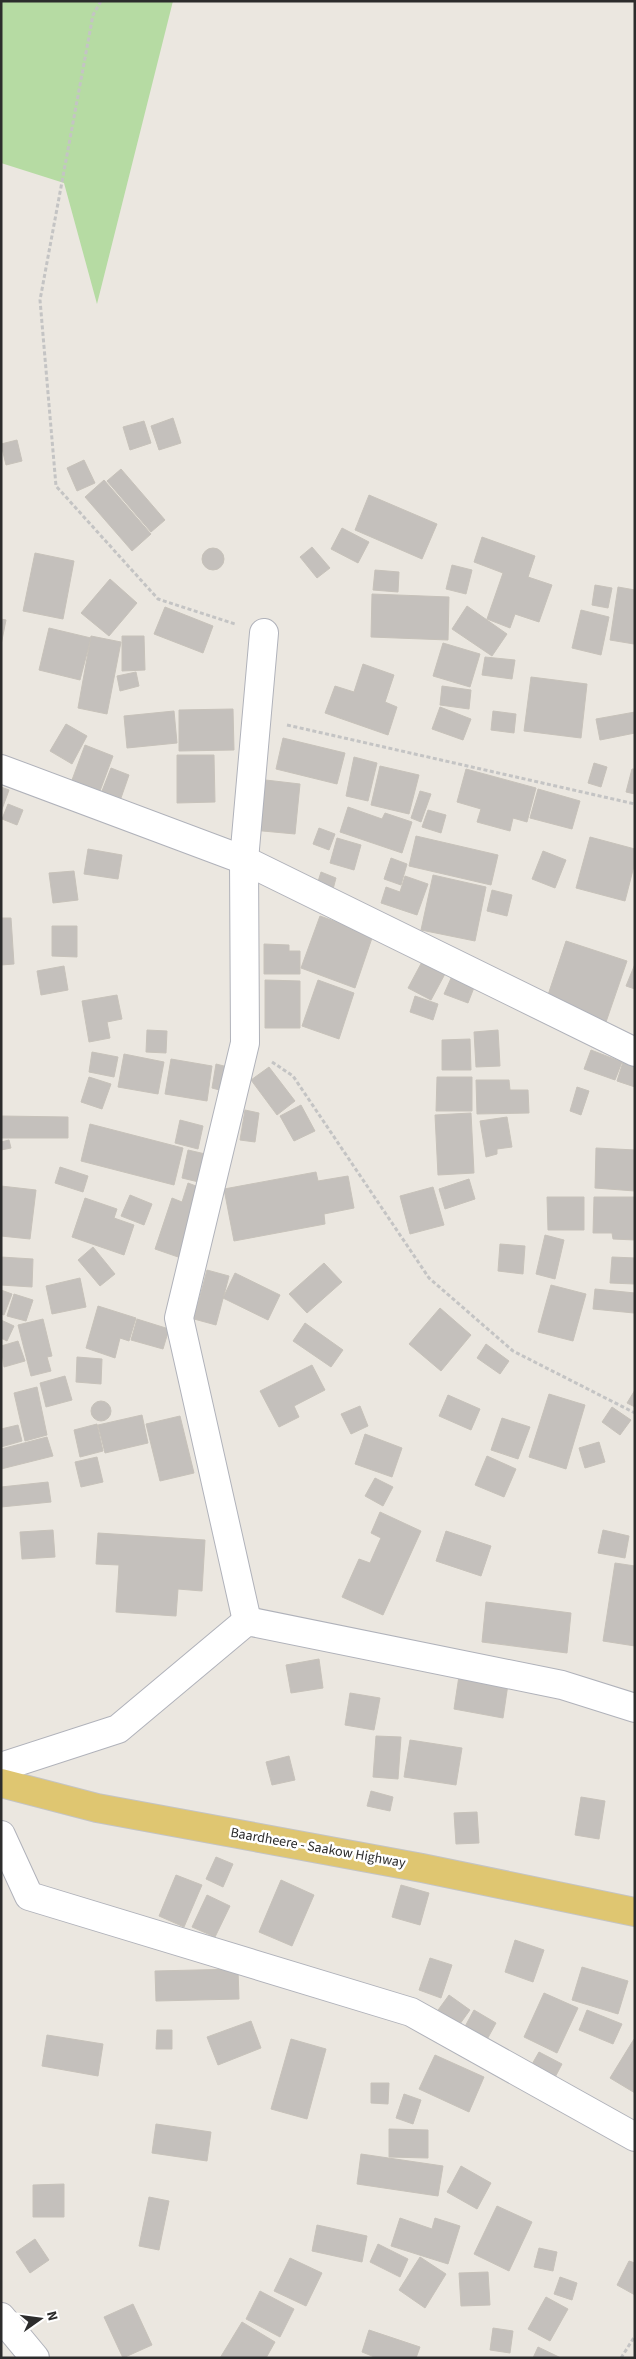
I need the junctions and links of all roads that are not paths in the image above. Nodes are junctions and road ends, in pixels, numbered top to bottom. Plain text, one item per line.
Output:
1 (264, 634) road end
2 (1, 769) edge
3 (244, 860) junction
4 (635, 1052) edge
5 (247, 1621) junction
6 (635, 1708) edge
7 (1, 1767) edge
8 (1, 1783) edge
9 (1, 1835) edge
10 (635, 1912) edge
11 (635, 2137) edge
12 (1, 2317) edge
13 (35, 2358) edge

1 - 3 street
2 - 3 street
3 - 4 street
3 - 5 street
5 - 6 street
5 - 7 street
8 - 10 main road, Baardheere - Saakow Highway
9 - 11 street
12 - 13 street

